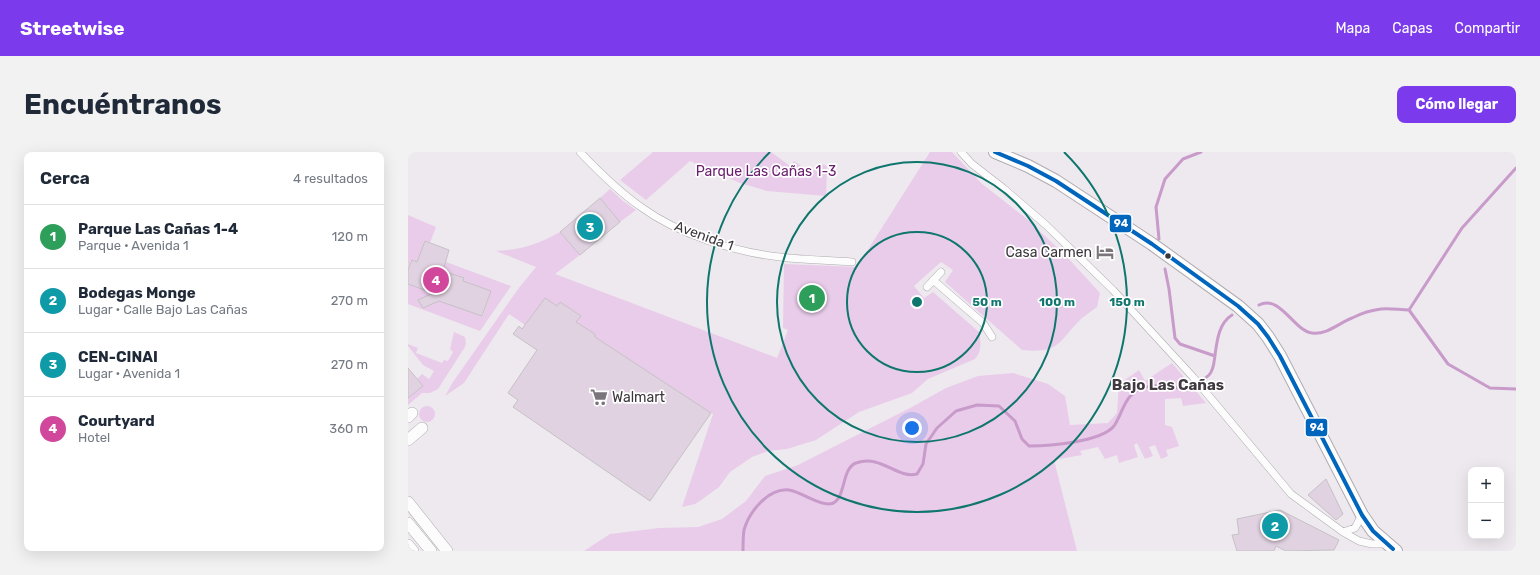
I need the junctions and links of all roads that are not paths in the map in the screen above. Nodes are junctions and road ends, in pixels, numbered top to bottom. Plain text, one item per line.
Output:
1 (580, 152) edge
2 (961, 152) edge
3 (995, 152) edge
4 (852, 262) dead end
5 (941, 272) dead end
6 (933, 280) junction
7 (927, 287) dead end
8 (992, 337) dead end
9 (422, 428) dead end
10 (408, 440) edge
11 (408, 502) edge
12 (1362, 515) junction
13 (408, 523) edge
14 (1343, 532) junction
15 (408, 545) edge
16 (1391, 547) edge
17 (413, 551) edge
18 (432, 551) edge
19 (447, 551) edge

1 - 4 street, Avenida 1
2 - 14 street
3 - 12 main road
5 - 6 street
6 - 7 street
6 - 8 street
9 - 10 main road
11 - 19 main road
12 - 14 street
12 - 16 main road
13 - 18 main road
14 - 16 street
15 - 17 main road

